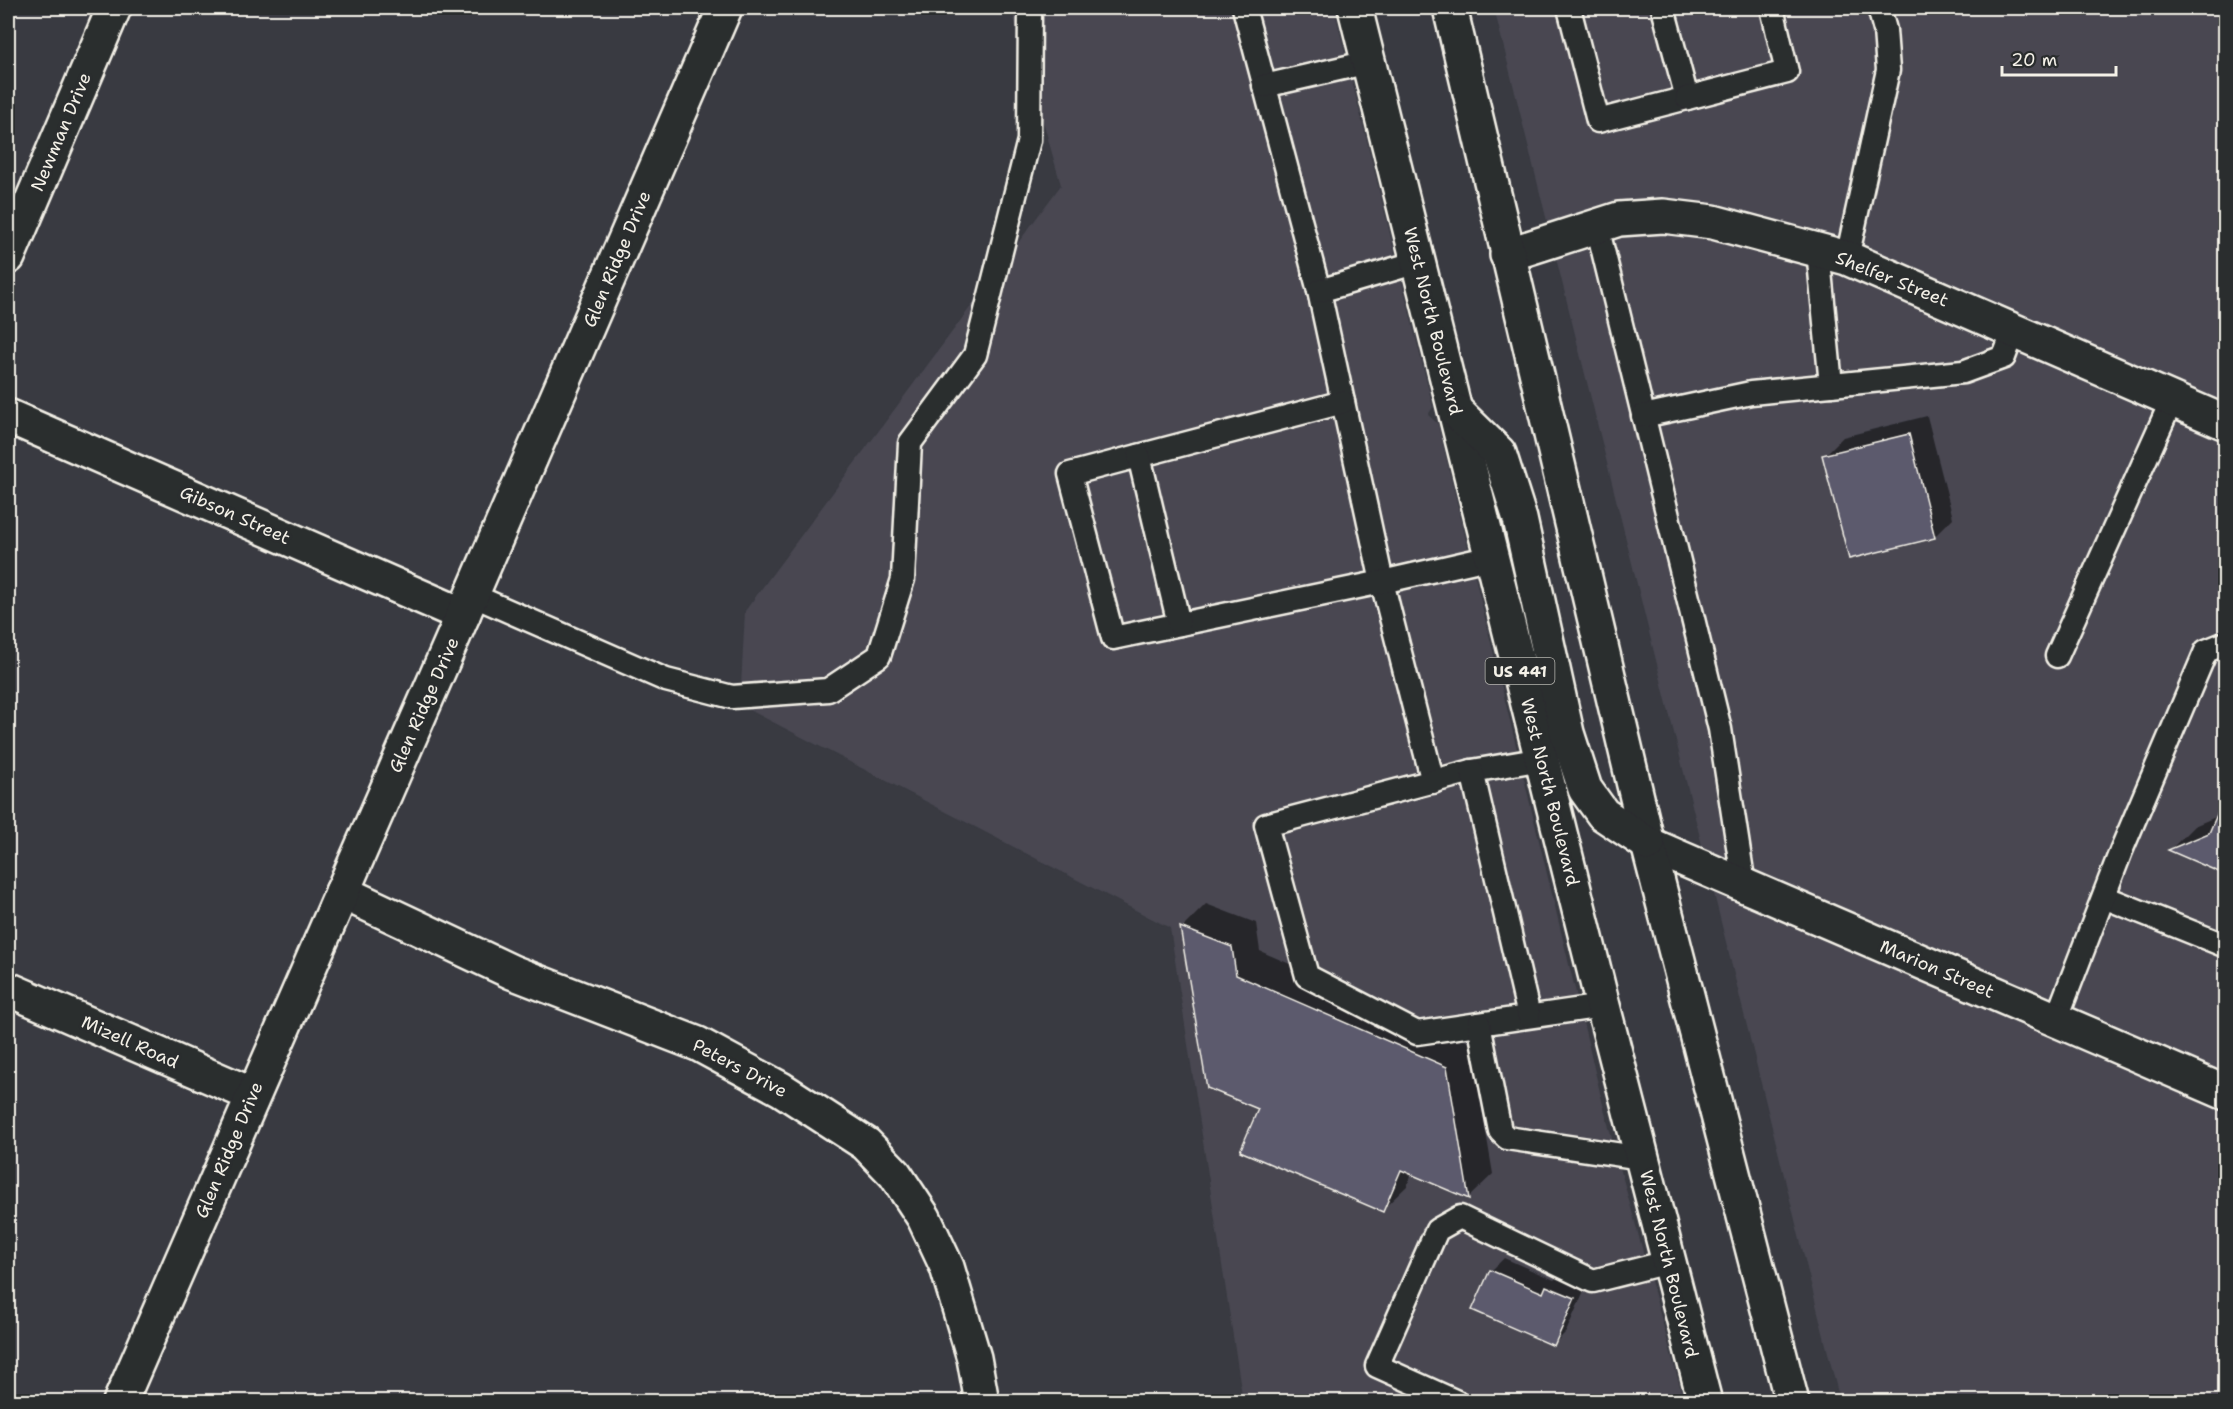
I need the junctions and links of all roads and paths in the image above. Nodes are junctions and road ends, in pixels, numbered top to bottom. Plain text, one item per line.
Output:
1 (114, 8) edge
2 (725, 8) edge
3 (1030, 8) edge
4 (1244, 8) edge
5 (1355, 8) edge
6 (1450, 8) edge
7 (1569, 8) edge
8 (1663, 8) edge
9 (1772, 8) edge
10 (1879, 8) edge
11 (1369, 62) junction
12 (1264, 86) junction
13 (1687, 98) junction
14 (1597, 226) junction
15 (1833, 254) junction
16 (1507, 255) junction
17 (8, 257) edge
18 (1418, 262) junction
19 (1319, 291) junction
20 (2014, 330) junction
21 (1831, 385) junction
22 (2172, 400) junction
23 (1343, 402) junction
24 (1456, 411) junction
25 (8, 416) edge
26 (1643, 416) junction
27 (2226, 423) edge
28 (1139, 456) junction
29 (1492, 557) junction
30 (1382, 582) junction
31 (467, 605) junction
32 (1179, 624) junction
33 (2226, 643) edge
34 (2057, 656) dead end
35 (1542, 759) junction
36 (1472, 771) junction
37 (1433, 782) junction
38 (1648, 844) junction
39 (1744, 885) junction
40 (342, 892) junction
41 (2104, 897) junction
42 (2226, 946) edge
43 (8, 989) edge
44 (1603, 1006) junction
45 (1528, 1017) junction
46 (2056, 1020) junction
47 (1479, 1024) junction
48 (2223, 1085) edge
49 (253, 1095) junction
50 (1642, 1158) junction
51 (1668, 1262) junction
52 (120, 1401) edge
53 (982, 1401) edge
54 (1457, 1401) edge
55 (1705, 1401) edge
56 (1792, 1401) edge

1 - 17 street, Newman Drive
2 - 31 street, Glen Ridge Drive
3 - 31 lane
4 - 12 lane
5 - 11 street, West North Boulevard / US 441
6 - 16 street
7 - 13 lane
8 - 13 lane
9 - 13 lane
10 - 15 lane
11 - 12 lane
11 - 18 street, West North Boulevard / US 441
12 - 19 lane
14 - 15 street, Shelfer Street
14 - 16 street, Shelfer Street
14 - 26 lane
15 - 20 street, Shelfer Street
15 - 21 lane
16 - 38 street
18 - 19 lane
18 - 24 street, West North Boulevard / US 441
19 - 23 lane
20 - 21 lane
20 - 22 street, Shelfer Street
21 - 26 lane
22 - 27 street, Shelfer Street
22 - 34 lane
23 - 28 lane
23 - 30 lane
24 - 29 street, West North Boulevard / US 441
24 - 38 street, Marion Street
25 - 31 street, Gibson Street
26 - 39 lane
28 - 32 lane
28 - 32 lane
29 - 30 lane
29 - 35 street, West North Boulevard / US 441
30 - 32 lane
30 - 37 lane
31 - 40 street, Glen Ridge Drive
33 - 41 lane
35 - 36 lane
35 - 44 street, West North Boulevard / US 441
36 - 37 lane
36 - 45 lane
37 - 47 lane
38 - 39 street, Marion Street
38 - 56 street
39 - 46 street, Marion Street
40 - 49 street, Glen Ridge Drive
40 - 53 street, Peters Drive
41 - 42 lane
41 - 46 lane
43 - 49 street, Mizell Road
44 - 45 lane
44 - 50 street, West North Boulevard / US 441
45 - 47 lane
46 - 48 street, Marion Street
47 - 50 lane
49 - 52 street, Glen Ridge Drive
50 - 51 street, West North Boulevard / US 441
51 - 54 lane
51 - 55 street, West North Boulevard / US 441

